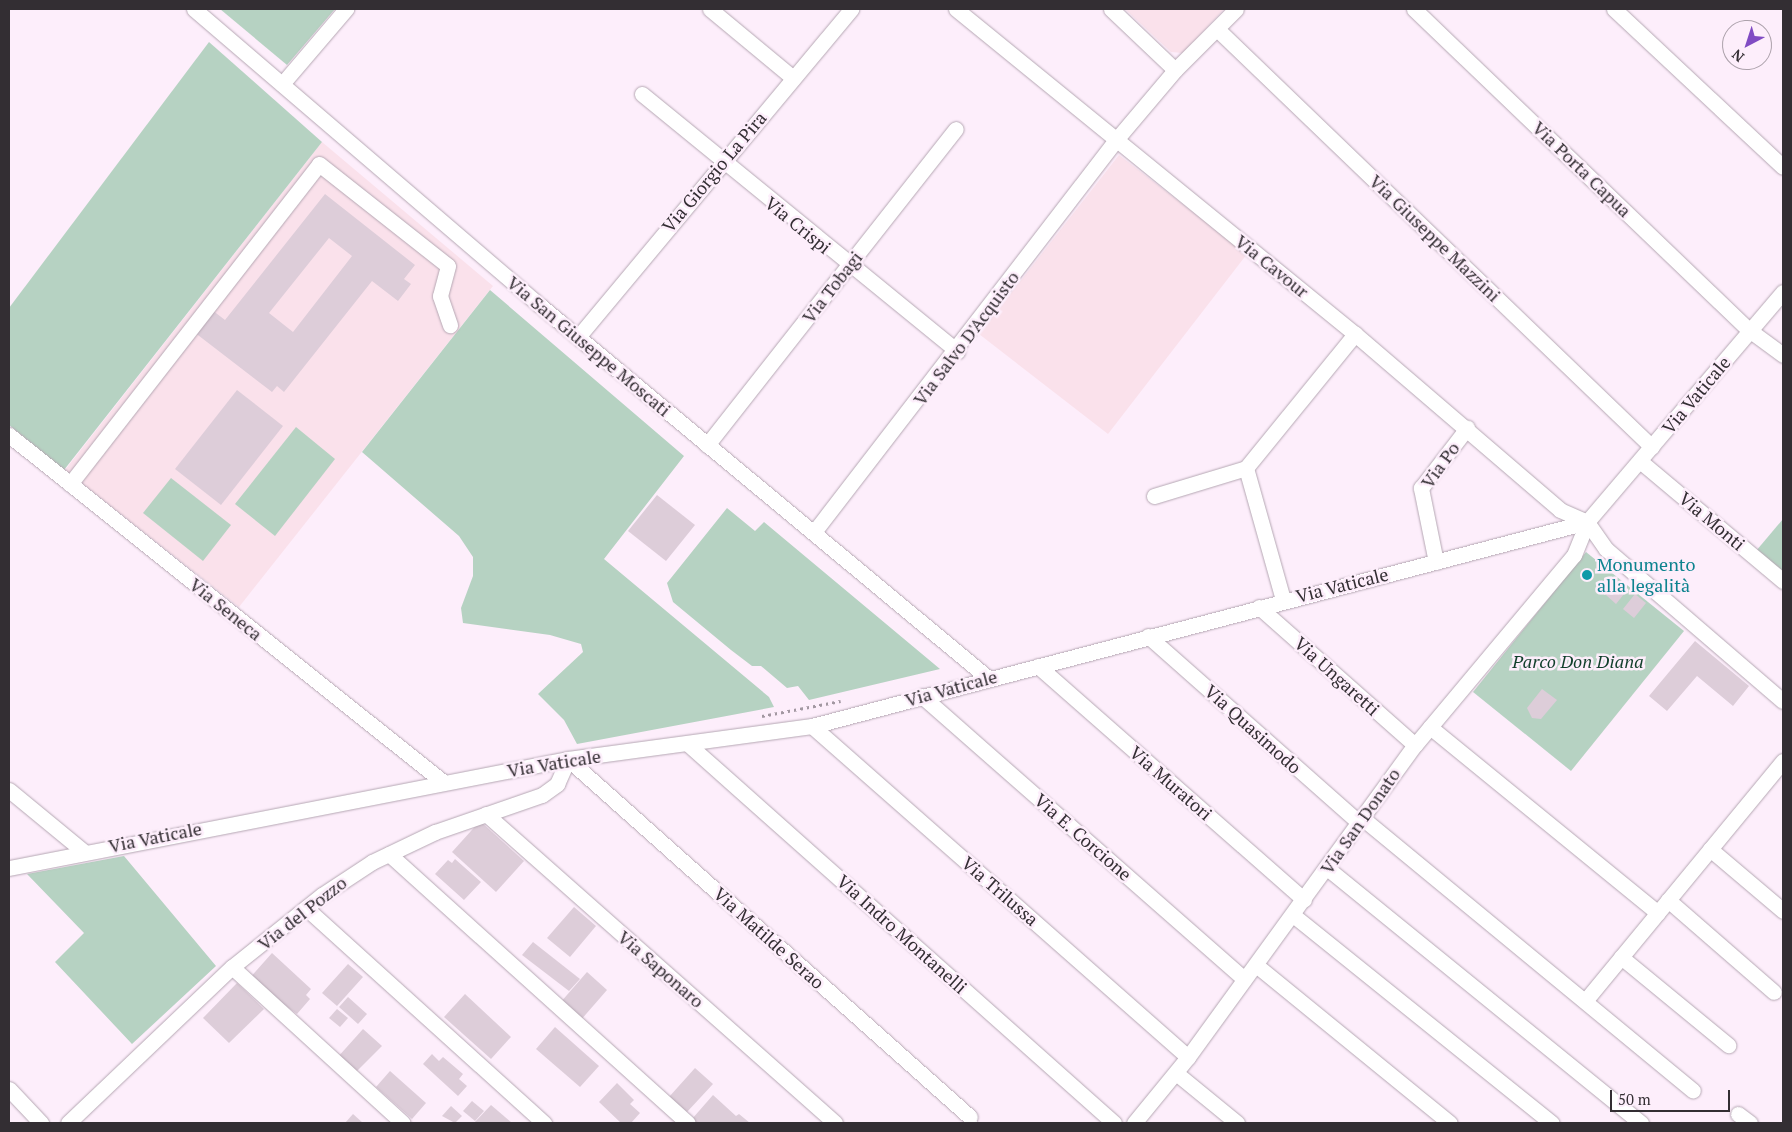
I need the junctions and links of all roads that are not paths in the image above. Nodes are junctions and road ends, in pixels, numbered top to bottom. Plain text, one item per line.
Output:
1 (194, 9) edge
2 (346, 9) edge
3 (710, 9) edge
4 (850, 9) edge
5 (956, 9) edge
6 (1111, 9) edge
7 (1236, 9) edge
8 (1414, 9) edge
9 (1614, 9) edge
10 (1217, 29) junction
11 (1175, 70) junction
12 (793, 78) junction
13 (282, 84) junction
14 (642, 94) dead end
15 (956, 128) dead end
16 (1115, 141) junction
17 (721, 162) junction
18 (1783, 168) edge
19 (848, 267) junction
20 (1783, 292) edge
21 (450, 325) dead end
22 (1749, 330) junction
23 (1356, 334) junction
24 (578, 337) junction
25 (957, 351) junction
26 (1783, 355) edge
27 (1467, 428) junction
28 (9, 435) edge
29 (706, 445) junction
30 (1652, 447) junction
31 (1640, 461) junction
32 (1246, 468) junction
33 (70, 484) junction
34 (1154, 496) dead end
35 (1587, 522) junction
36 (814, 532) junction
37 (1436, 562) junction
38 (1783, 581) edge
39 (1283, 600) junction
40 (1259, 607) junction
41 (1148, 636) junction
42 (1038, 666) junction
43 (988, 678) junction
44 (922, 696) junction
45 (1783, 701) edge
46 (812, 726) junction
47 (1430, 727) junction
48 (689, 745) junction
49 (1414, 745) junction
50 (568, 759) junction
51 (1783, 761) edge
52 (443, 782) junction
53 (9, 790) edge
54 (486, 814) junction
55 (1359, 820) junction
56 (1710, 849) junction
57 (83, 851) junction
58 (389, 854) junction
59 (9, 868) edge
60 (1327, 868) junction
61 (1304, 900) junction
62 (1668, 900) junction
63 (306, 908) junction
64 (1783, 911) edge
65 (1658, 913) junction
66 (1293, 915) junction
67 (1621, 957) junction
68 (1256, 964) junction
69 (232, 967) junction
70 (1244, 979) junction
71 (1774, 992) dead end
72 (1585, 1001) junction
73 (1728, 1045) dead end
74 (1188, 1057) junction
75 (1176, 1073) junction
76 (9, 1089) edge
77 (1693, 1091) dead end
78 (970, 1117) dead end
79 (41, 1123) edge
80 (68, 1123) edge
81 (403, 1123) edge
82 (544, 1123) edge
83 (688, 1123) edge
84 (836, 1123) edge
85 (1114, 1123) edge
86 (1134, 1123) edge
87 (1237, 1123) edge
88 (1450, 1123) edge
89 (1552, 1123) edge
90 (1641, 1123) edge

1 - 13 street, Via San Giuseppe Moscati
2 - 13 street
3 - 12 street
4 - 12 street, Via Giorgio La Pira
5 - 16 street, Via Cavour
6 - 11 street
7 - 10 street, Via Salvo D'Acquisto
8 - 22 street, Via Porta Capua
9 - 18 street
10 - 11 street, Via Salvo D'Acquisto
10 - 30 street, Via Giuseppe Mazzini
11 - 16 street, Via Salvo D'Acquisto
12 - 17 street, Via Giorgio La Pira
13 - 24 street, Via San Giuseppe Moscati
14 - 17 street, Via Crispi
15 - 19 street, Via Tobagi
16 - 23 street, Via Cavour
16 - 25 street, Via Salvo D'Acquisto
17 - 19 street, Via Crispi
17 - 24 street, Via Giorgio La Pira
19 - 25 street, Via Crispi
19 - 29 street, Via Tobagi
20 - 22 street, Via Vaticale
21 - 33 street
22 - 26 street, Via Porta Capua
22 - 30 street, Via Vaticale
23 - 27 street, Via Cavour
23 - 32 street
24 - 29 street, Via San Giuseppe Moscati
25 - 36 street, Via Salvo D'Acquisto
27 - 35 street, Via Cavour
27 - 37 street, Via Po
28 - 33 street, Via Seneca
29 - 36 street, Via San Giuseppe Moscati
30 - 31 street, Via Vaticale
31 - 35 street, Via Vaticale
31 - 38 street, Via Monti
32 - 34 street
32 - 39 street
33 - 52 street, Via Seneca
35 - 37 street, Via Vaticale
35 - 45 street
35 - 47 street, Via San Donato
36 - 43 street, Via San Giuseppe Moscati
37 - 39 street, Via Vaticale
39 - 40 street, Via Vaticale
40 - 41 street, Via Vaticale
40 - 49 street, Via Ungaretti
41 - 42 street, Via Vaticale
41 - 55 street, Via Quasimodo
42 - 43 street, Via Vaticale
42 - 61 street, Via Muratori
43 - 44 street, Via Vaticale
44 - 46 street, Via Vaticale
44 - 70 street, Via E. Corcione
46 - 48 street, Via Vaticale
46 - 74 street, Via Trilussa
47 - 49 street, Via San Donato
47 - 65 street
48 - 50 street, Via Vaticale
48 - 85 street, Via Indro Montanelli
49 - 55 street, Via San Donato
50 - 52 street, Via Vaticale
50 - 54 street, Via del Pozzo
50 - 78 street, Via Matilde Serao
51 - 56 street
52 - 57 street, Via Vaticale
53 - 57 street
54 - 58 street, Via del Pozzo
54 - 84 street, Via Saponaro
55 - 60 street, Via San Donato
55 - 72 street, Via Quasimodo
56 - 62 street
56 - 64 street
57 - 59 street, Via Vaticale
58 - 63 street, Via del Pozzo
58 - 83 street
60 - 61 street, Via San Donato
60 - 90 street
61 - 66 street, Via San Donato
62 - 65 street
62 - 71 street
63 - 69 street, Via del Pozzo
63 - 82 street
65 - 67 street
66 - 68 street, Via San Donato
66 - 89 street
67 - 72 street
67 - 73 street
68 - 70 street, Via San Donato
68 - 88 street
69 - 80 street, Via del Pozzo
69 - 81 street
70 - 74 street, Via San Donato
72 - 77 street, Via Quasimodo
74 - 75 street, Via San Donato
75 - 86 street, Via San Donato
75 - 87 street
76 - 79 street

